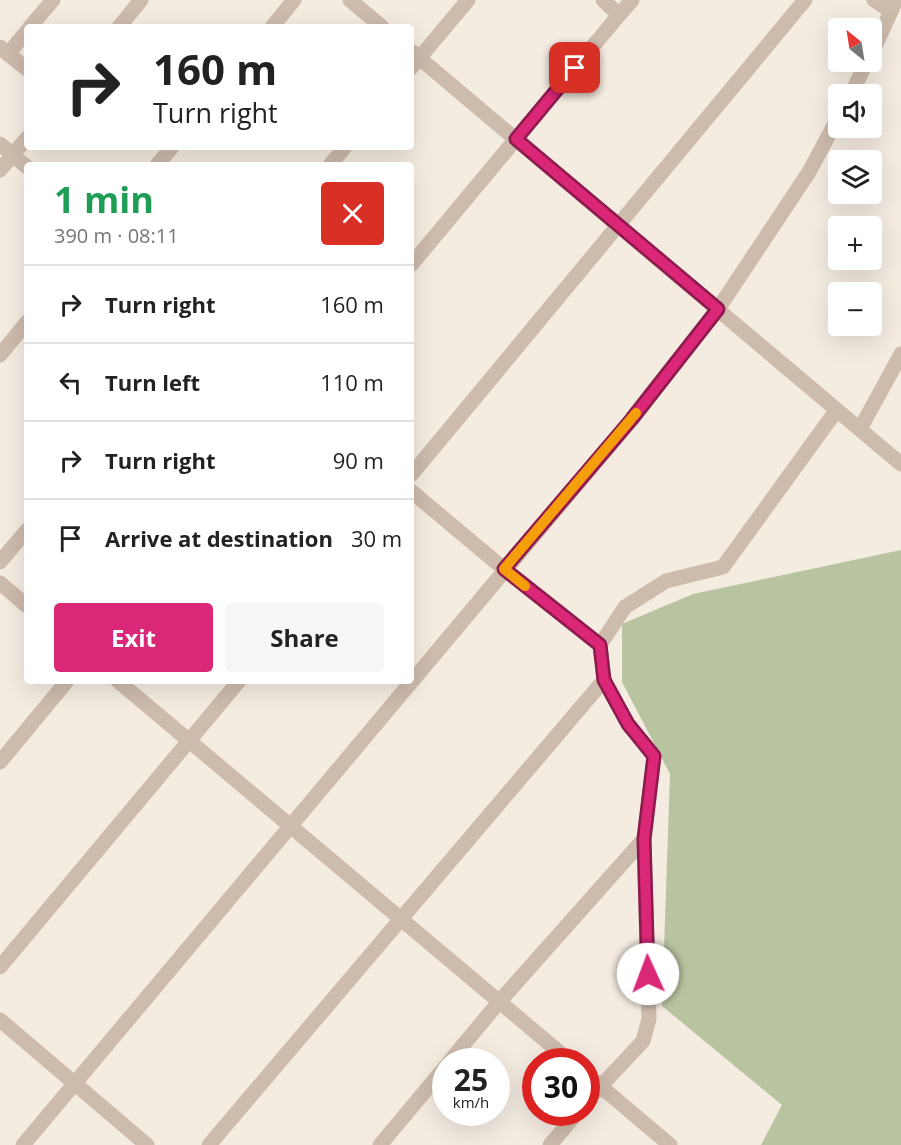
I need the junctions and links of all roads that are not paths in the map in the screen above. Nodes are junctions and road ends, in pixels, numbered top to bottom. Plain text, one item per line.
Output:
1 (53, 0) edge
2 (141, 0) edge
3 (294, 0) edge
4 (350, 0) edge
5 (468, 0) edge
6 (603, 0) edge
7 (632, 0) edge
8 (805, 0) edge
9 (874, 0) edge
10 (893, 6) edge
11 (619, 15) junction
12 (33, 24) edge
13 (121, 24) edge
14 (274, 24) edge
15 (378, 24) edge
16 (882, 31) edge
17 (24, 33) edge
18 (4, 50) edge
19 (414, 59) edge
20 (24, 67) edge
21 (828, 137) edge
22 (516, 139) junction
23 (24, 142) edge
24 (0, 144) edge
25 (170, 150) edge
26 (342, 150) edge
27 (13, 155) junction
28 (160, 162) edge
29 (332, 162) edge
30 (24, 164) edge
31 (0, 170) edge
32 (619, 226) junction
33 (414, 261) edge
34 (718, 309) junction
35 (24, 326) edge
36 (901, 354) edge
37 (0, 355) edge
38 (836, 411) junction
39 (860, 429) junction
40 (901, 464) edge
41 (414, 471) edge
42 (414, 494) edge
43 (24, 534) edge
44 (0, 562) edge
45 (504, 569) junction
46 (0, 583) edge
47 (24, 603) edge
48 (600, 645) junction
49 (414, 678) edge
50 (604, 680) junction
51 (65, 684) edge
52 (122, 684) edge
53 (236, 684) edge
54 (409, 684) edge
55 (189, 740) junction
56 (0, 762) edge
57 (292, 825) junction
58 (644, 839) junction
59 (401, 918) junction
60 (0, 967) edge
61 (499, 1002) junction
62 (0, 1020) edge
63 (461, 1048) edge
64 (555, 1048) edge
65 (74, 1083) junction
66 (432, 1083) edge
67 (600, 1086) joint
68 (566, 1126) edge
69 (23, 1145) edge
70 (147, 1145) edge
71 (209, 1145) edge
72 (380, 1145) edge
73 (550, 1145) edge
74 (670, 1145) edge

1 - 12 street
2 - 13 street
3 - 14 street
4 - 15 street
5 - 19 street
6 - 11 street
7 - 11 street
8 - 32 street
9 - 10 street
10 - 16 street
11 - 22 street
17 - 18 street
18 - 20 street
19 - 22 street
21 - 34 street
22 - 32 street
22 - 33 street
23 - 27 street
24 - 27 street
25 - 28 street
26 - 29 street
27 - 30 street
27 - 31 street
32 - 34 street
32 - 41 street
34 - 38 street
34 - 45 street
35 - 37 street
36 - 39 street
38 - 39 street
38 - 48 street
39 - 40 street
42 - 45 street
43 - 44 street
45 - 48 street
45 - 49 street
46 - 47 street
48 - 50 street
50 - 58 street
50 - 59 street
51 - 56 street
52 - 55 street
53 - 55 street
54 - 57 street
55 - 57 street
55 - 60 street
57 - 59 street
57 - 65 street
58 - 61 street
58 - 67 street
59 - 61 street
59 - 71 street
61 - 63 street
61 - 64 street
62 - 65 street
65 - 69 street
65 - 70 street
66 - 72 street
67 - 74 street
68 - 73 street

